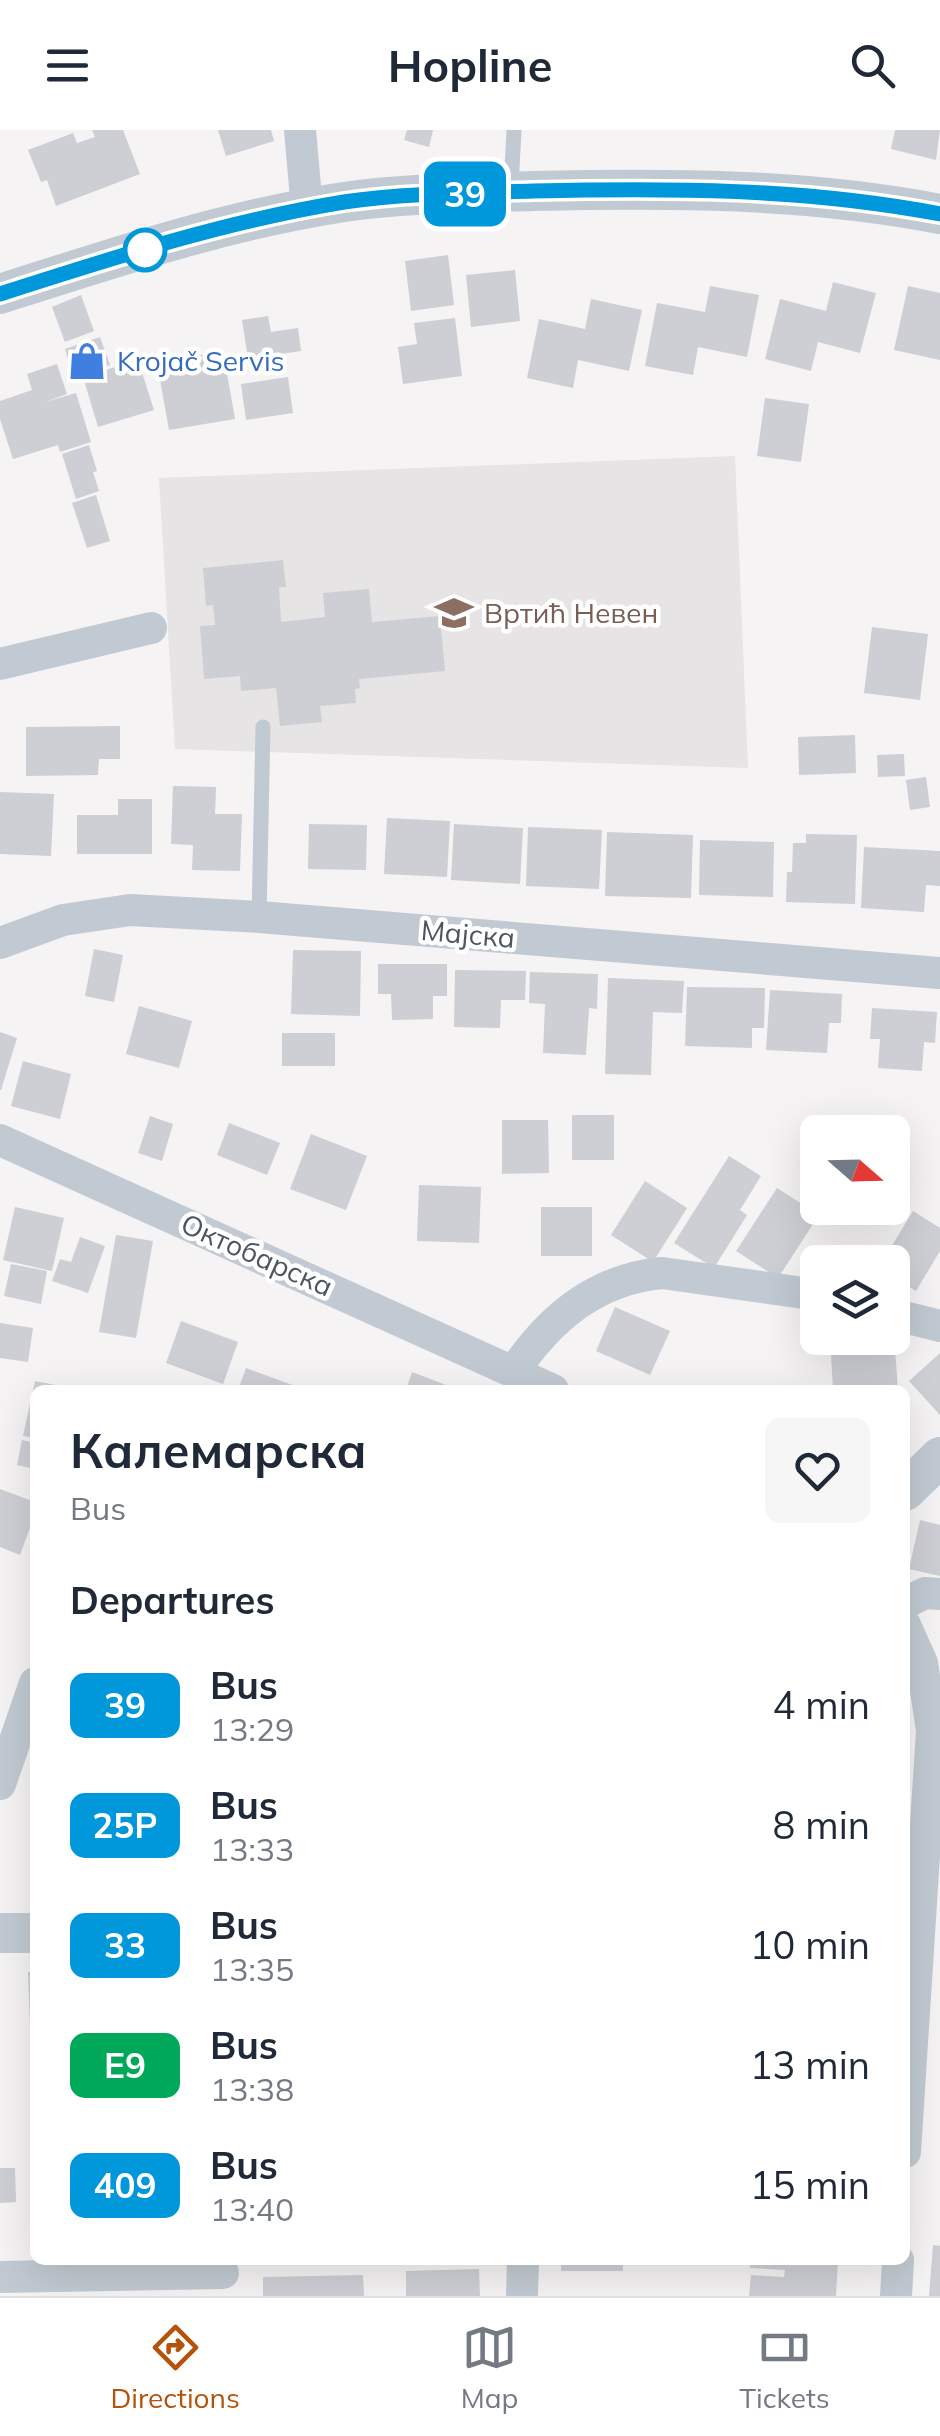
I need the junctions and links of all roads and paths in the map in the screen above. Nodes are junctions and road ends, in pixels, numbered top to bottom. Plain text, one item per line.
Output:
1 (300, 130) edge
2 (514, 130) edge
3 (511, 192) junction
4 (307, 209) junction
5 (940, 214) edge
6 (0, 294) edge
7 (151, 628) dead end
8 (0, 664) edge
9 (263, 728) dead end
10 (259, 917) junction
11 (0, 943) edge
12 (940, 973) edge
13 (0, 1140) edge
14 (800, 1292) edge
15 (910, 1318) edge
16 (940, 1326) edge
17 (514, 1371) junction
18 (543, 1385) edge
19 (940, 1457) edge
20 (910, 1486) edge
21 (940, 1594) edge
22 (910, 1600) edge
23 (910, 1636) edge
24 (30, 1698) edge
25 (0, 1784) edge
26 (0, 1933) edge
27 (30, 1933) edge
28 (910, 2074) edge
29 (522, 2265) edge
30 (898, 2265) edge
31 (223, 2276) edge
32 (0, 2277) edge
33 (522, 2296) edge
34 (896, 2296) edge

1 - 4 street
2 - 3 lane
3 - 4 street
3 - 5 street
4 - 6 street
7 - 8 street
9 - 10 lane
10 - 11 street, Мајска
10 - 12 street, Мајска
13 - 17 street, Октобарска
14 - 17 street
15 - 16 street
17 - 18 street, Октобарска
19 - 20 street
21 - 22 street
23 - 28 street
24 - 25 street
26 - 27 street
29 - 33 street
30 - 34 street
31 - 32 street

